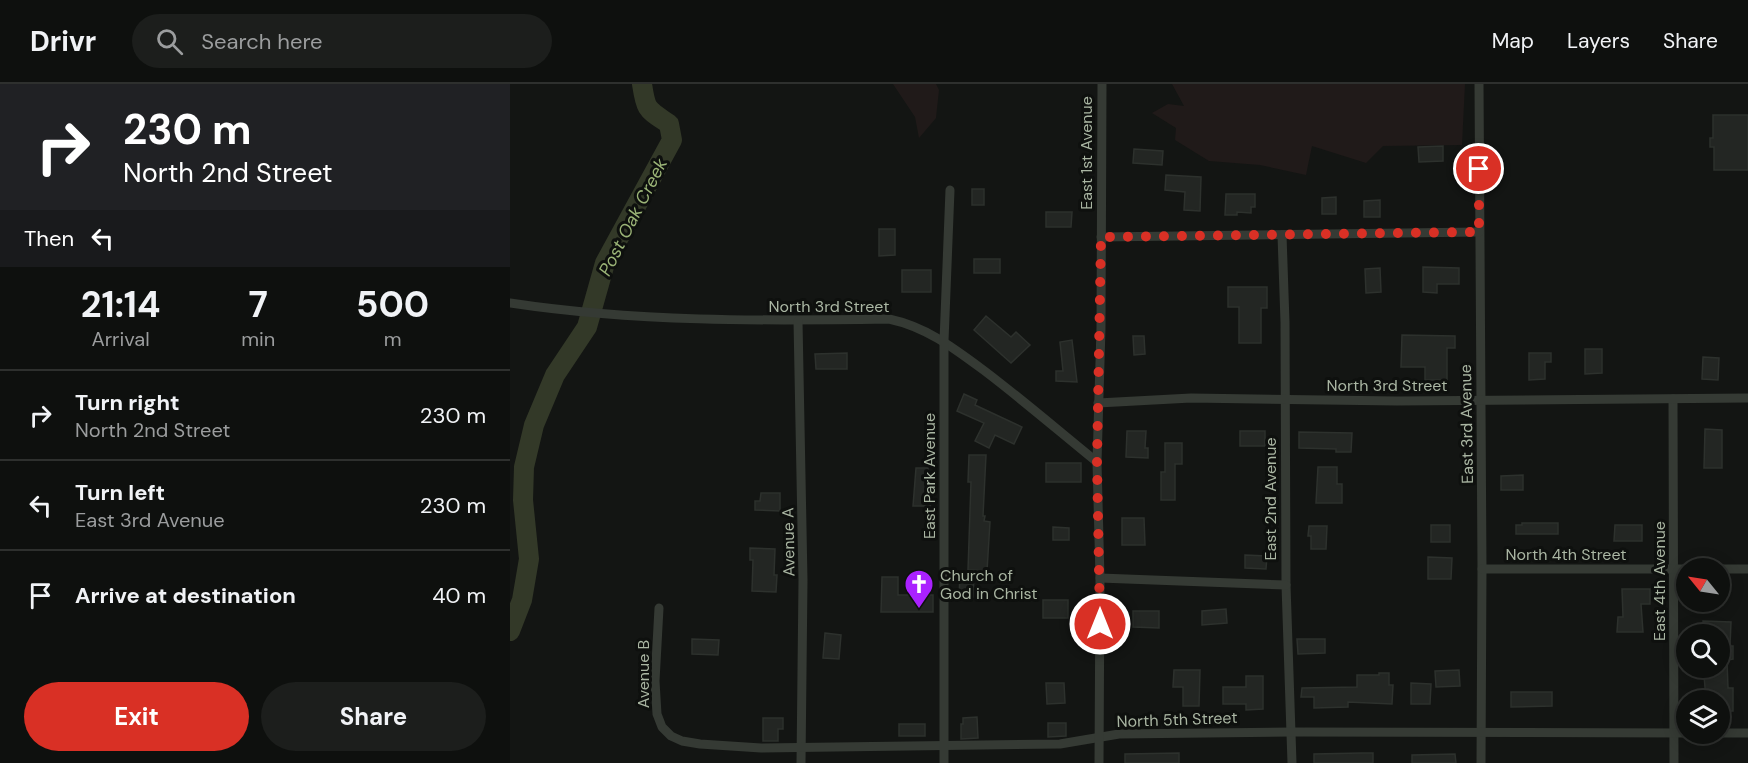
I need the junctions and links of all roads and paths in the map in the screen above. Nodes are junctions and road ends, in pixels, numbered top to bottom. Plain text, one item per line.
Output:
1 (1102, 84) edge
2 (1479, 84) edge
3 (950, 190) dead end
4 (1479, 232) junction
5 (1282, 235) junction
6 (1101, 237) junction
7 (510, 303) edge
8 (798, 321) junction
9 (944, 341) junction
10 (1748, 398) edge
11 (1285, 399) junction
12 (1673, 399) junction
13 (1481, 400) junction
14 (1098, 403) junction
15 (1097, 462) junction
16 (1482, 569) junction
17 (1674, 569) junction
18 (1730, 569) edge
19 (1748, 569) edge
20 (1100, 578) junction
21 (1286, 585) junction
22 (659, 608) dead end
23 (1292, 732) junction
24 (1676, 733) junction
25 (1730, 733) edge
26 (1748, 733) edge
27 (1480, 734) junction
28 (671, 736) joint
29 (1099, 738) junction
30 (945, 744) junction
31 (801, 747) junction
32 (801, 763) edge
33 (944, 763) edge
34 (1099, 763) edge
35 (1292, 763) edge
36 (1481, 763) edge
37 (1674, 763) edge

1 - 6 street, East 1st Avenue
2 - 4 street, East 3rd Avenue
3 - 9 street, East Park Avenue
4 - 5 street
4 - 13 street, East 3rd Avenue
5 - 6 street
5 - 11 street, East 2nd Avenue
6 - 14 street, East 1st Avenue
7 - 8 street, North 3rd Street
8 - 9 street, North 3rd Street
8 - 31 street, Avenue A
9 - 15 street, North 3rd Street
9 - 30 street, East Park Avenue
10 - 12 street, North 3rd Street
11 - 13 street, North 3rd Street
11 - 14 street, North 3rd Street
11 - 21 street, East 2nd Avenue
12 - 13 street, North 3rd Street
12 - 17 street, East 4th Avenue
13 - 16 street, East 3rd Avenue
14 - 15 street, East 1st Avenue
15 - 20 street, East 1st Avenue
16 - 17 street, North 4th Street
16 - 27 street, East 3rd Avenue
17 - 24 street, East 4th Avenue
18 - 19 street
20 - 21 street
20 - 29 street, East 1st Avenue
21 - 23 street, East 2nd Avenue
22 - 28 street, Avenue B
23 - 27 street, North 5th Street
23 - 29 street, North 5th Street
23 - 35 street, East 2nd Avenue
24 - 27 street, North 5th Street
24 - 37 street, East 4th Avenue
25 - 26 street
27 - 36 street, East 3rd Avenue
28 - 31 street, North 5th Street
29 - 30 street, North 5th Street
29 - 34 street, East 1st Avenue
30 - 31 street, North 5th Street
30 - 33 street, East Park Avenue
31 - 32 street, Avenue A

